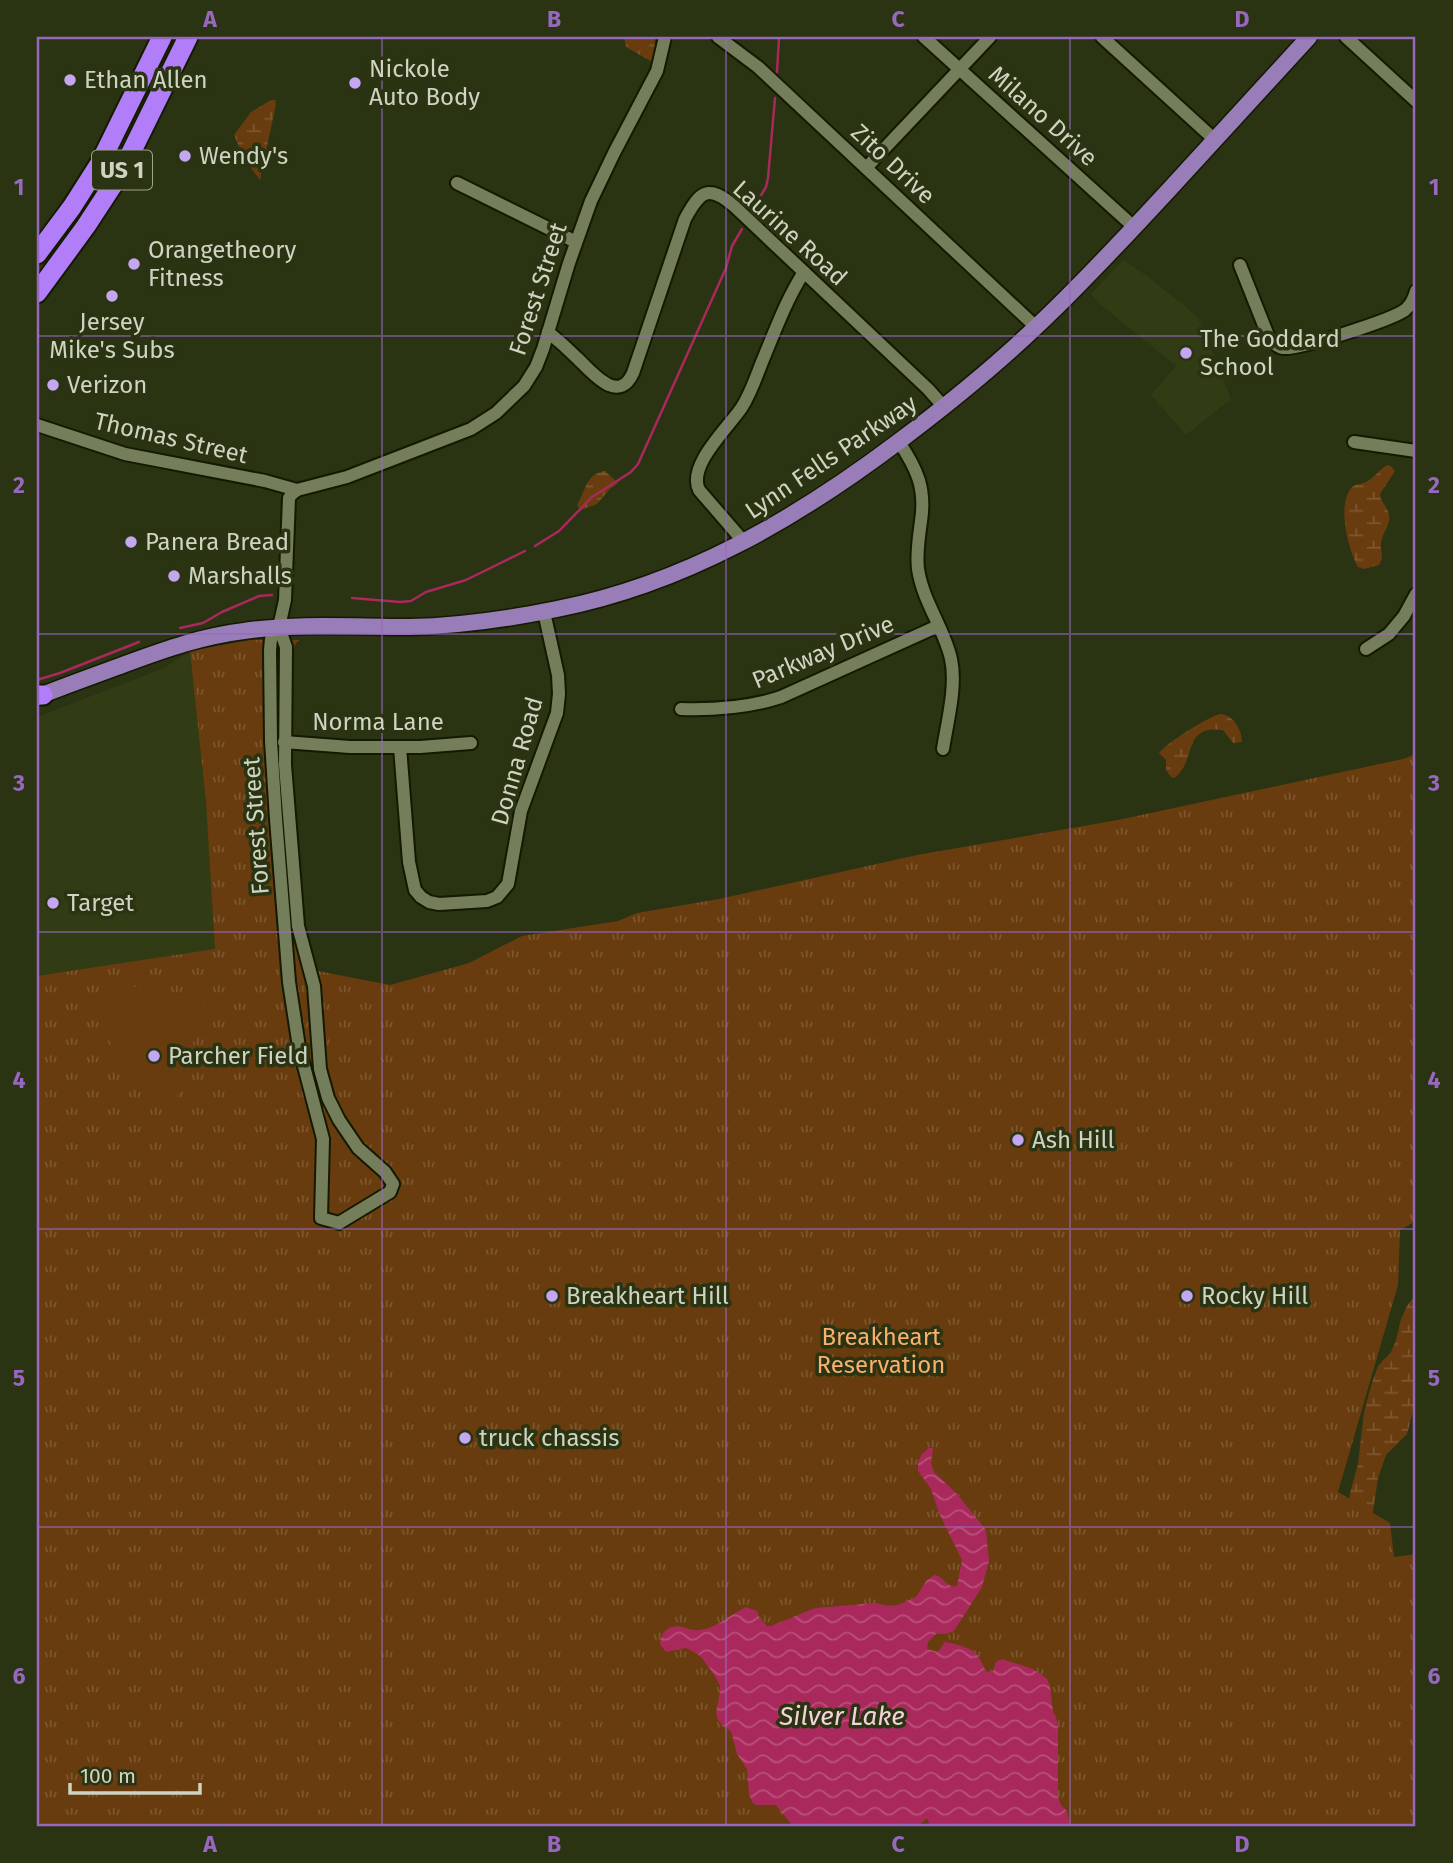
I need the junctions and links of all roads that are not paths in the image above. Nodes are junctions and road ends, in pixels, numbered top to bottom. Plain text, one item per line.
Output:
1 (162, 37) edge
2 (188, 37) edge
3 (665, 37) edge
4 (718, 37) edge
5 (924, 37) edge
6 (990, 37) edge
7 (1102, 37) edge
8 (1309, 37) edge
9 (1346, 37) edge
10 (960, 69) junction
11 (1416, 101) edge
12 (1215, 140) junction
13 (866, 168) junction
14 (457, 183) dead end
15 (1134, 227) junction
16 (576, 243) junction
17 (37, 254) edge
18 (1240, 265) dead end
19 (804, 272) junction
20 (1416, 291) edge
21 (37, 293) edge
22 (1037, 327) junction
23 (548, 332) junction
24 (944, 407) junction
25 (37, 425) edge
26 (898, 442) junction
27 (1354, 442) dead end
28 (1416, 451) edge
29 (297, 490) junction
30 (744, 542) junction
31 (1416, 594) edge
32 (544, 612) junction
33 (938, 626) junction
34 (279, 627) junction
35 (1366, 649) dead end
36 (39, 696) edge
37 (681, 709) dead end
38 (284, 742) junction
39 (471, 743) dead end
40 (400, 747) junction
41 (943, 749) dead end
42 (316, 1021) junction
43 (296, 1023) junction
44 (332, 1109) junction
45 (317, 1114) junction

1 - 17 highway, US 1
2 - 21 highway, US 1
3 - 16 street, Forest Street
4 - 13 street, Zito Drive
5 - 10 street, Milano Drive
6 - 10 street
7 - 12 street
8 - 12 main road, Lynn Fells Parkway
9 - 11 street
10 - 13 street
10 - 15 street, Milano Drive
12 - 15 main road, Lynn Fells Parkway
13 - 22 street, Zito Drive
14 - 16 street
15 - 22 main road, Lynn Fells Parkway
16 - 23 street, Forest Street
18 - 20 street
19 - 23 street, Laurine Road
19 - 24 street, Laurine Road
19 - 30 street
22 - 24 main road, Lynn Fells Parkway
23 - 29 street, Forest Street
24 - 26 main road, Lynn Fells Parkway
25 - 29 street, Thomas Street
26 - 30 main road, Lynn Fells Parkway
26 - 33 street
27 - 28 street
29 - 34 street, Forest Street
30 - 32 main road, Lynn Fells Parkway
31 - 35 street
32 - 34 main road, Lynn Fells Parkway
32 - 40 street, Donna Road
33 - 37 street, Parkway Drive
33 - 41 street
34 - 36 main road, Lynn Fells Parkway
34 - 38 street, Forest Street
34 - 43 street, Forest Street
38 - 40 street, Norma Lane
38 - 42 street, Forest Street
39 - 40 street, Norma Lane
42 - 43 street
42 - 44 street, Forest Street
43 - 45 street, Forest Street
44 - 45 street
44 - 45 street, Forest Street

